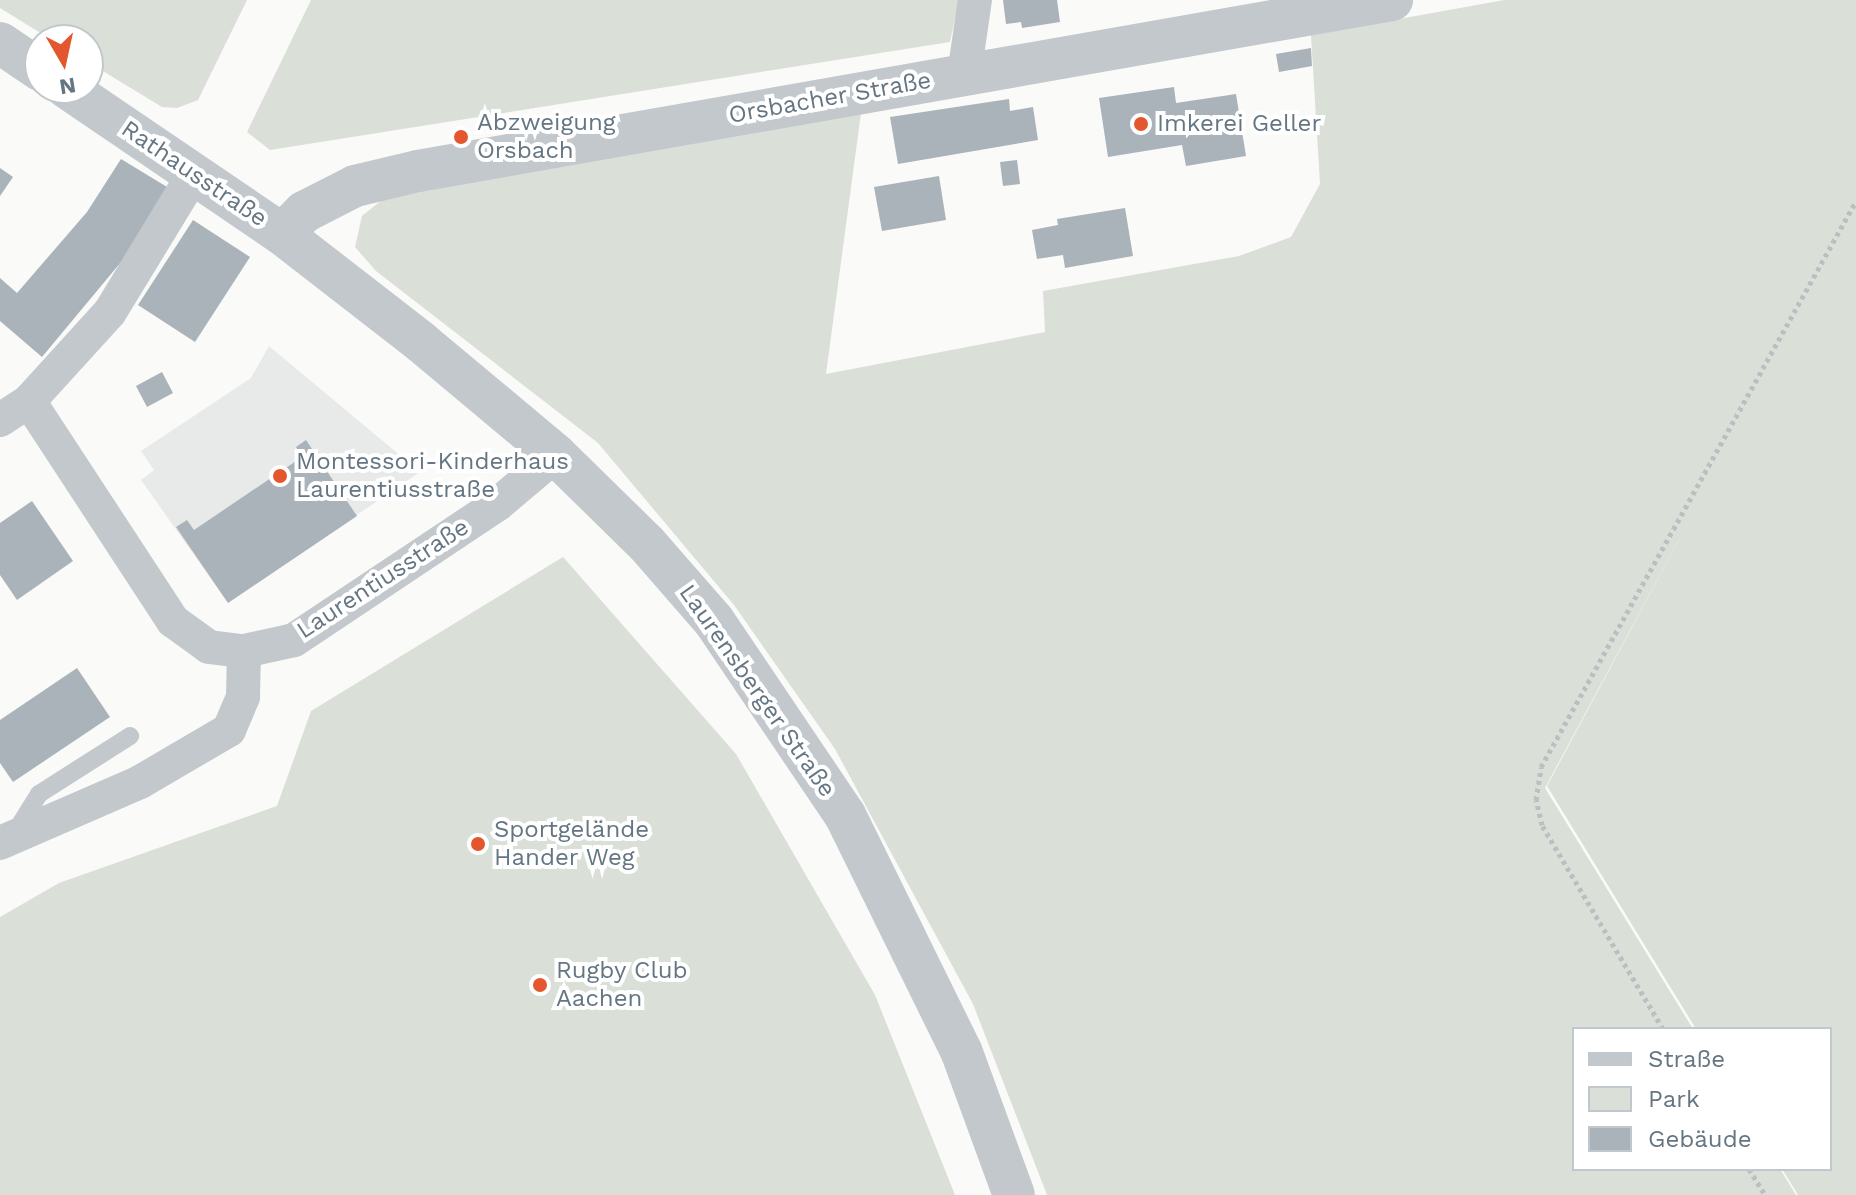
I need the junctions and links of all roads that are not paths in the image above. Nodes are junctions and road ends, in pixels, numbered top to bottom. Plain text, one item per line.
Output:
1 (975, 0) edge
2 (1392, 0) edge
3 (0, 43) edge
4 (24, 59) edge
5 (964, 75) junction
6 (91, 104) edge
7 (194, 174) junction
8 (282, 234) junction
9 (29, 401) junction
10 (0, 420) edge
11 (556, 455) junction
12 (244, 651) junction
13 (130, 736) dead end
14 (7, 838) edge
15 (1014, 1195) edge

1 - 5 street
2 - 5 street, Orsbacher Straße
3 - 4 street
5 - 8 street, Orsbacher Straße
6 - 7 street, Rathausstraße
7 - 8 street, Rathausstraße
7 - 9 street
8 - 11 street, Laurensberger Straße
9 - 10 street
9 - 12 street, Laurentiusstraße
11 - 12 street, Laurentiusstraße
11 - 15 street, Laurensberger Straße
12 - 14 street
13 - 14 lane

